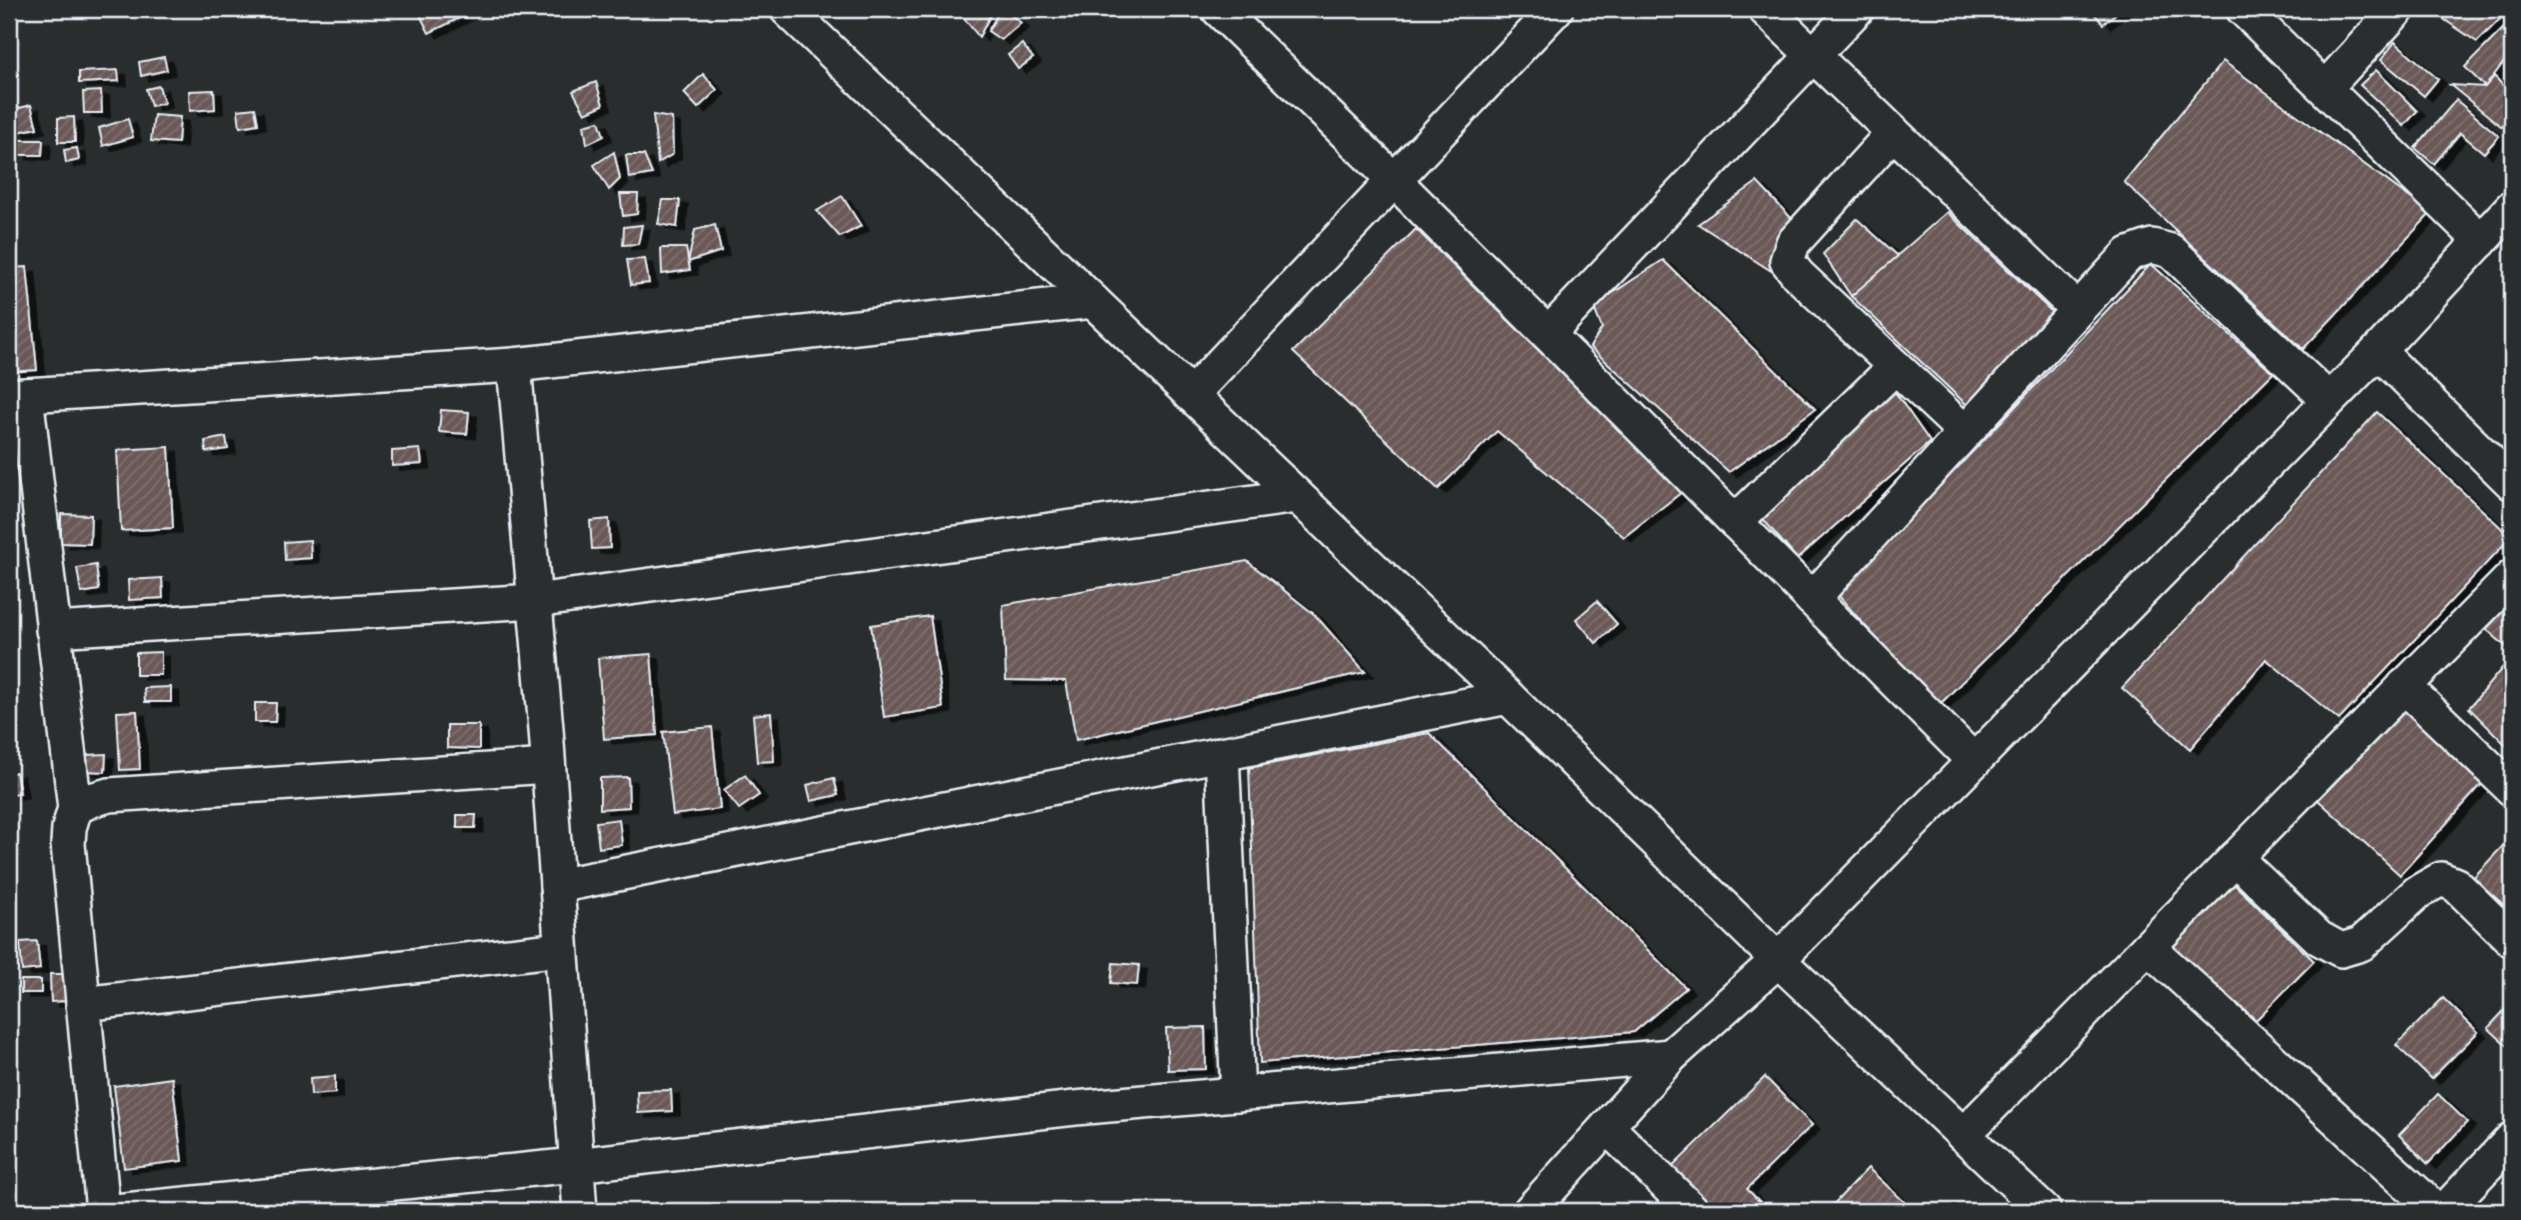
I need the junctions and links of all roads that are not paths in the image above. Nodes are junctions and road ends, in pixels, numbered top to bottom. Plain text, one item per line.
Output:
1 (787, 9) edge
2 (1556, 9) edge
3 (1765, 9) edge
4 (1857, 9) edge
5 (2398, 9) edge
6 (2249, 11) edge
7 (1230, 13) edge
8 (1812, 54) junction
9 (2325, 88) junction
10 (1893, 133) junction
11 (1394, 179) junction
12 (2512, 207) edge
13 (2481, 241) junction
14 (1093, 301) junction
15 (2077, 309) junction
16 (1548, 334) junction
17 (2378, 351) junction
18 (514, 365) junction
19 (1894, 368) junction
20 (1191, 395) junction
21 (17, 396) edge
22 (2329, 400) junction
23 (1965, 432) junction
24 (2512, 483) edge
25 (1297, 496) junction
26 (1735, 522) junction
27 (2512, 577) edge
28 (1812, 599) junction
29 (535, 601) junction
30 (53, 630) junction
31 (2404, 686) junction
32 (1508, 696) junction
33 (1223, 754) junction
34 (1974, 761) junction
35 (548, 766) junction
36 (2512, 789) edge
37 (75, 808) junction
38 (2235, 858) junction
39 (556, 886) junction
40 (2512, 940) edge
41 (2148, 947) junction
42 (561, 949) junction
43 (1778, 960) junction
44 (83, 1004) junction
45 (1671, 1056) junction
46 (1238, 1094) junction
47 (1607, 1127) junction
48 (1964, 1135) junction
49 (2512, 1139) edge
50 (575, 1165) junction
51 (250, 1204) edge
52 (103, 1211) edge
53 (114, 1211) edge
54 (580, 1211) edge
55 (1530, 1211) edge
56 (1693, 1211) edge
57 (2044, 1211) edge
58 (2437, 1211) edge
59 (2444, 1211) edge

1 - 14 street
2 - 11 street
3 - 8 street
4 - 8 street
5 - 9 street
6 - 9 street
7 - 11 street
8 - 10 street
8 - 16 street
9 - 13 street
10 - 15 street
10 - 19 street
11 - 16 street
11 - 20 street
12 - 13 street
13 - 17 street
14 - 18 street
14 - 20 street
15 - 22 street
15 - 23 street
16 - 26 street
17 - 22 street
17 - 24 street
18 - 21 street
18 - 29 street
19 - 23 street
19 - 26 street
20 - 25 street
21 - 30 street
22 - 34 street
23 - 28 street
25 - 29 street
25 - 32 street
26 - 28 street
27 - 31 street
28 - 34 street
29 - 30 street
29 - 35 street
30 - 37 street
31 - 36 street
31 - 38 street
32 - 33 street
32 - 43 street
33 - 39 street
33 - 46 street
34 - 43 street
35 - 37 street
35 - 39 street
37 - 44 street
38 - 40 street
38 - 41 street
39 - 42 street
41 - 48 street
41 - 58 street
42 - 44 street
42 - 50 street
43 - 45 street
43 - 48 street
44 - 52 street
45 - 46 street
45 - 47 street
46 - 50 street
47 - 55 street
47 - 56 street
48 - 57 street
49 - 59 street
50 - 51 street
50 - 54 street
51 - 53 street

